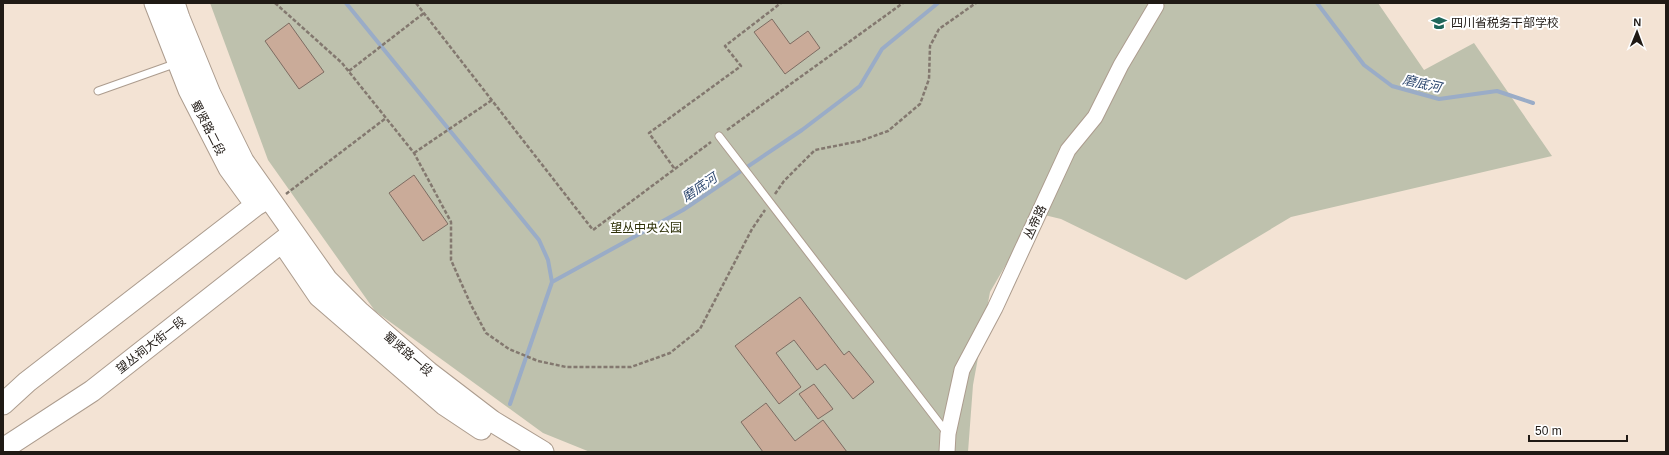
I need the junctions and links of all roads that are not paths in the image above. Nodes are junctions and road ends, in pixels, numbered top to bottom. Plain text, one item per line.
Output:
1 (155, 3) edge
2 (174, 3) edge
3 (1156, 6) dead end
4 (179, 63) junction
5 (98, 91) dead end
6 (719, 136) road end
7 (266, 202) junction
8 (287, 237) junction
9 (3, 404) edge
10 (948, 434) junction
11 (3, 449) edge
12 (516, 452) edge
13 (543, 452) edge
14 (947, 452) edge

1 - 4 street, 蜀贤路二段
2 - 7 street, 蜀贤路二段
3 - 10 street, 丛帝路
4 - 5 lane
4 - 7 street, 蜀贤路二段
6 - 10 lane
7 - 8 street, 蜀贤路二段
7 - 9 street
8 - 11 street, 望丛祠大街一段
8 - 12 street, 蜀贤路一段
8 - 13 street, 蜀贤路一段
10 - 14 street, 丛帝路

